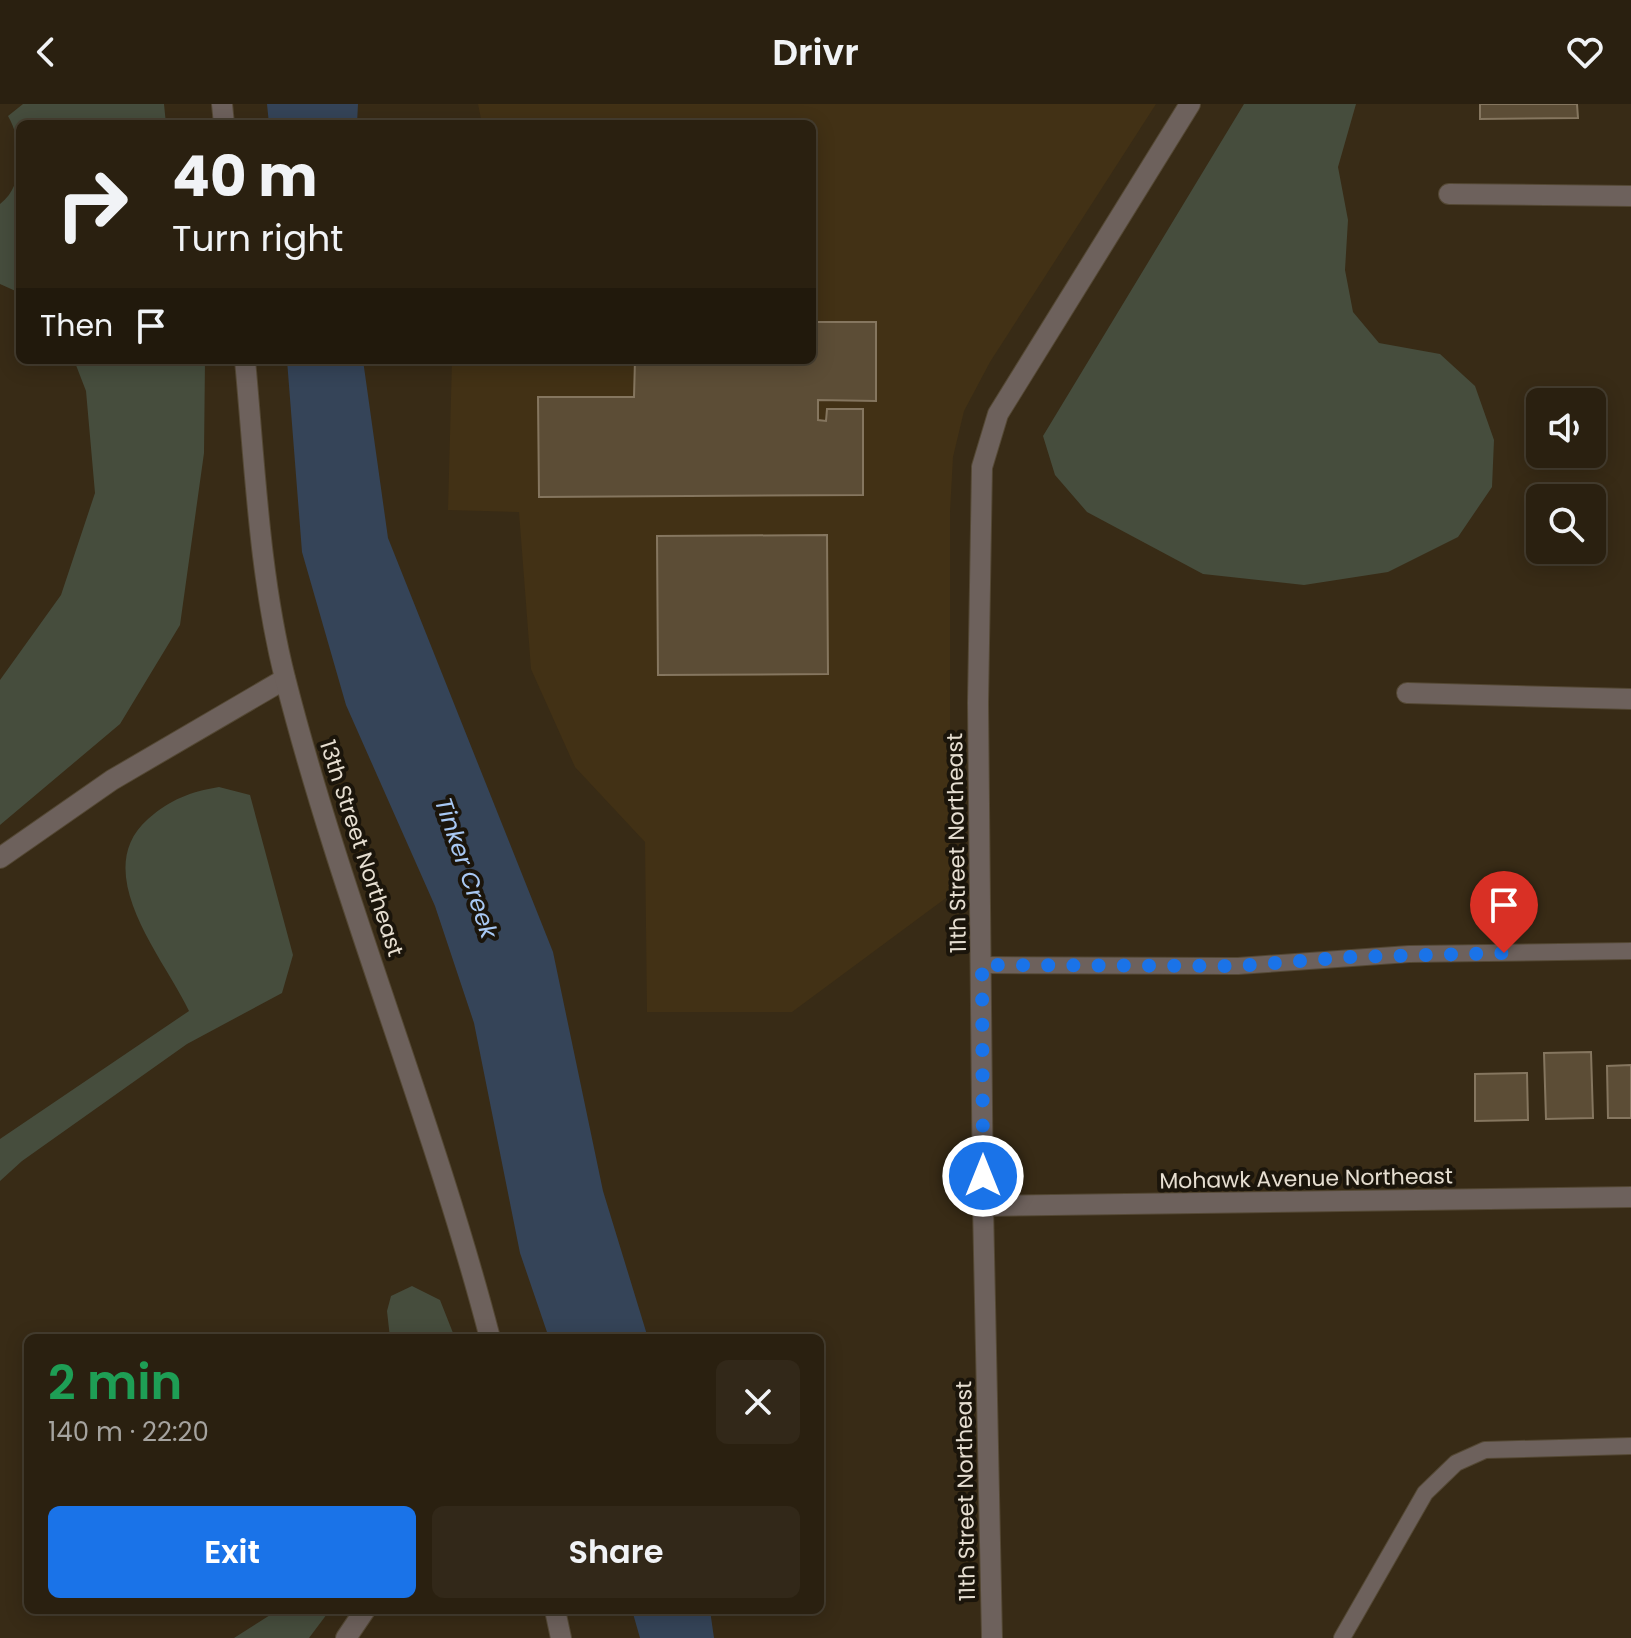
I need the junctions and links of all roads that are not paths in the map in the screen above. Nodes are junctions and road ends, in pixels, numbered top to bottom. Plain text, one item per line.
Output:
1 (1190, 104) edge
2 (1449, 194) dead end
3 (1631, 196) edge
4 (245, 364) edge
5 (285, 679) junction
6 (1407, 693) dead end
7 (1631, 699) edge
8 (0, 858) edge
9 (1631, 951) edge
10 (982, 965) junction
11 (1631, 1197) edge
12 (983, 1206) junction
13 (489, 1334) edge
14 (1631, 1446) edge
15 (362, 1614) edge
16 (556, 1614) edge
17 (346, 1638) edge
18 (561, 1638) edge
19 (992, 1638) edge
20 (1342, 1638) edge

1 - 10 street, 11th Street Northeast
2 - 3 street
4 - 5 street, 13th Street Northeast
5 - 8 street
5 - 13 street, 13th Street Northeast
6 - 7 street
9 - 10 lane
10 - 12 street, 11th Street Northeast
11 - 12 street, Mohawk Avenue Northeast
12 - 19 street, 11th Street Northeast
14 - 20 lane
15 - 17 street
16 - 18 street

